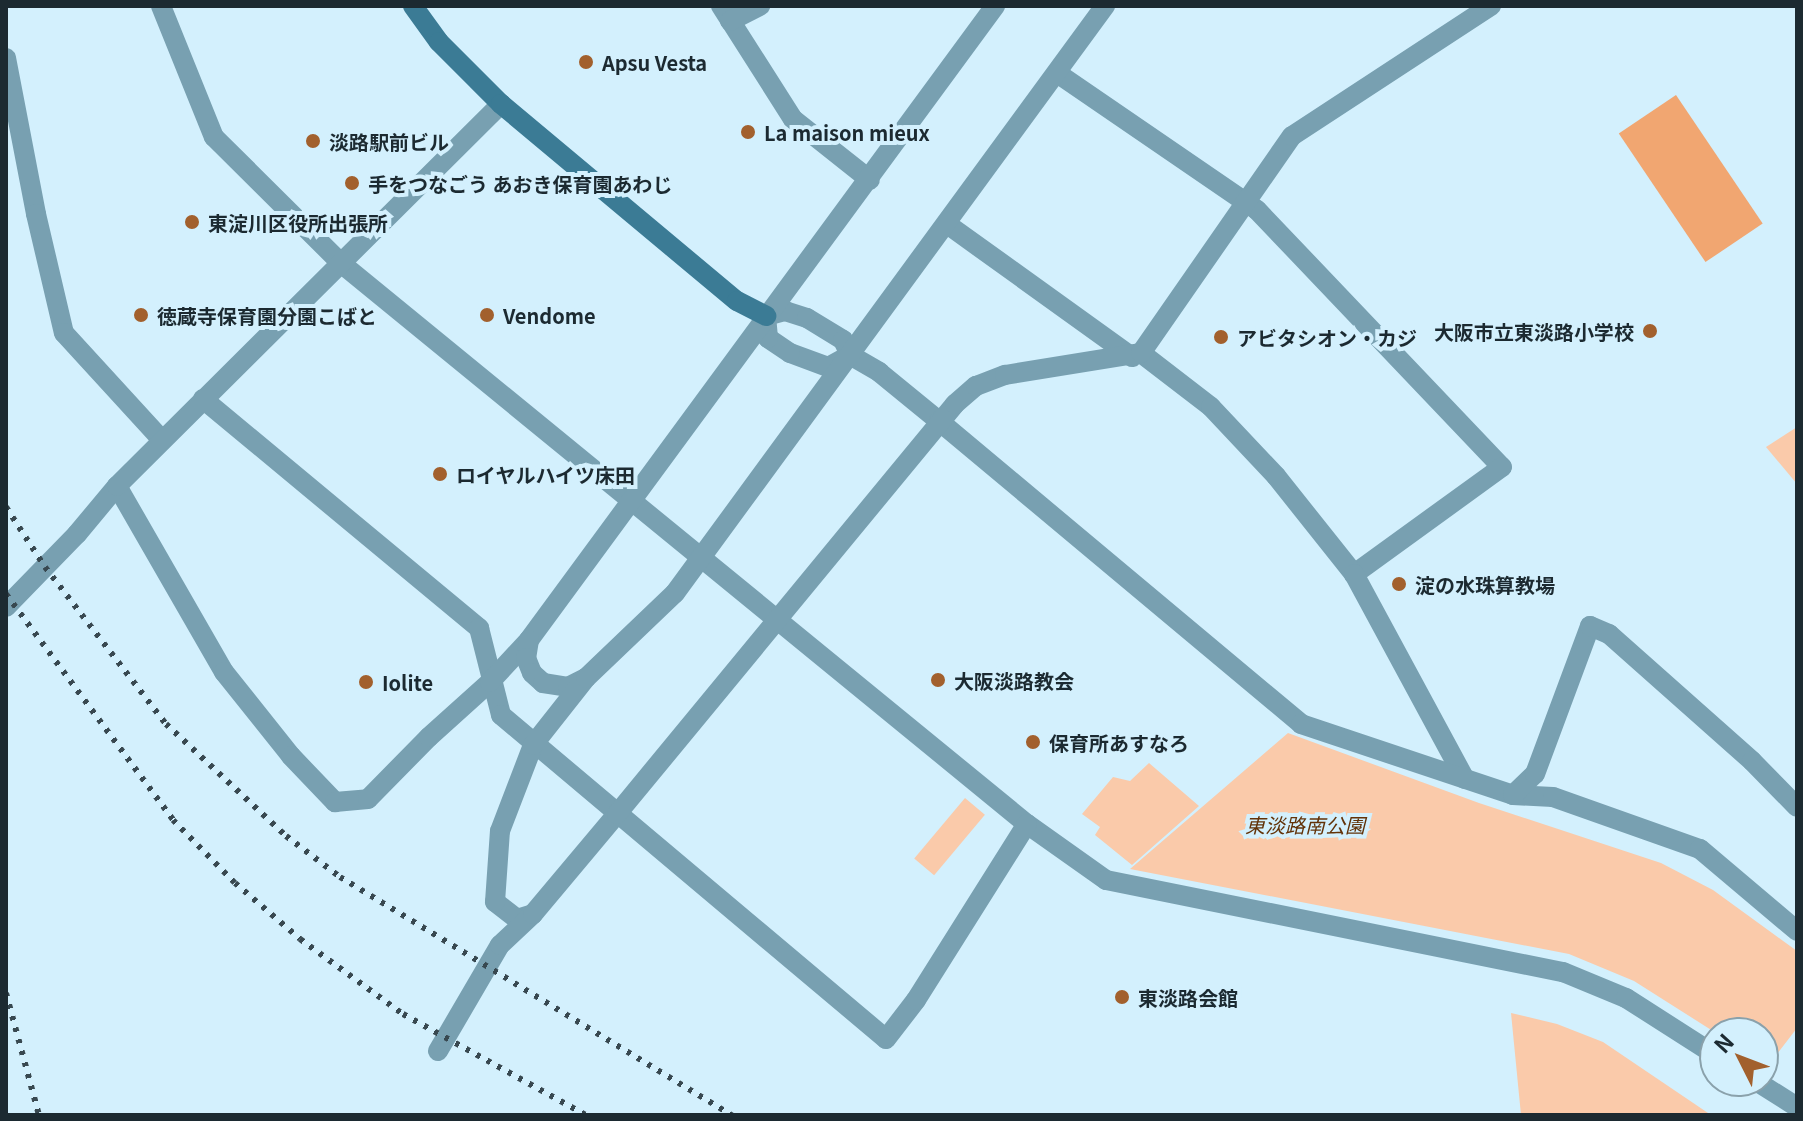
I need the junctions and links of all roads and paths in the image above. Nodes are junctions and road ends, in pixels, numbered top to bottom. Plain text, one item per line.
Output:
1 (161, 6) edge
2 (413, 6) edge
3 (760, 6) edge
4 (995, 6) edge
5 (1105, 6) edge
6 (1491, 6) edge
7 (726, 14) edge
8 (6, 58) edge
9 (1057, 73) junction
10 (501, 104) junction
11 (870, 180) junction
12 (1245, 203) junction
13 (947, 224) junction
14 (342, 264) junction
15 (766, 316) junction
16 (850, 355) junction
17 (1137, 355) junction
18 (203, 399) junction
19 (939, 421) junction
20 (162, 440) junction
21 (117, 486) junction
22 (631, 502) junction
23 (701, 557) junction
24 (1354, 574) junction
25 (6, 607) edge
26 (779, 620) junction
27 (529, 640) junction
28 (586, 678) junction
29 (490, 682) junction
30 (533, 745) junction
31 (1465, 779) junction
32 (1513, 795) junction
33 (1797, 807) edge
34 (617, 814) junction
35 (1027, 824) junction
36 (533, 914) junction
37 (1797, 931) edge
38 (1699, 1045) edge
39 (438, 1051) dead end
40 (1779, 1096) edge
41 (1797, 1107) edge

1 - 14 street
2 - 10 street
3 - 7 street
4 - 11 street
5 - 9 street
6 - 12 street
7 - 11 street
8 - 20 street
9 - 12 street
9 - 13 street
10 - 14 street
10 - 15 street
11 - 15 street
12 - 17 street
12 - 24 street
13 - 16 street
13 - 17 street
14 - 18 street
14 - 22 street
15 - 16 street
15 - 16 street
15 - 22 street
16 - 19 street
16 - 23 street
17 - 19 street
17 - 24 street
18 - 20 street
18 - 29 street
19 - 26 street
19 - 31 street
20 - 21 street
21 - 25 street
21 - 29 street
22 - 23 street
22 - 27 street
23 - 26 street
23 - 28 street
24 - 31 street
26 - 34 street
26 - 35 street
27 - 28 street
27 - 29 street
28 - 30 street
29 - 30 street
30 - 34 street
30 - 36 street
31 - 32 street
32 - 33 street
32 - 37 street
34 - 35 street
34 - 36 street
35 - 38 street
36 - 39 street
40 - 41 street

